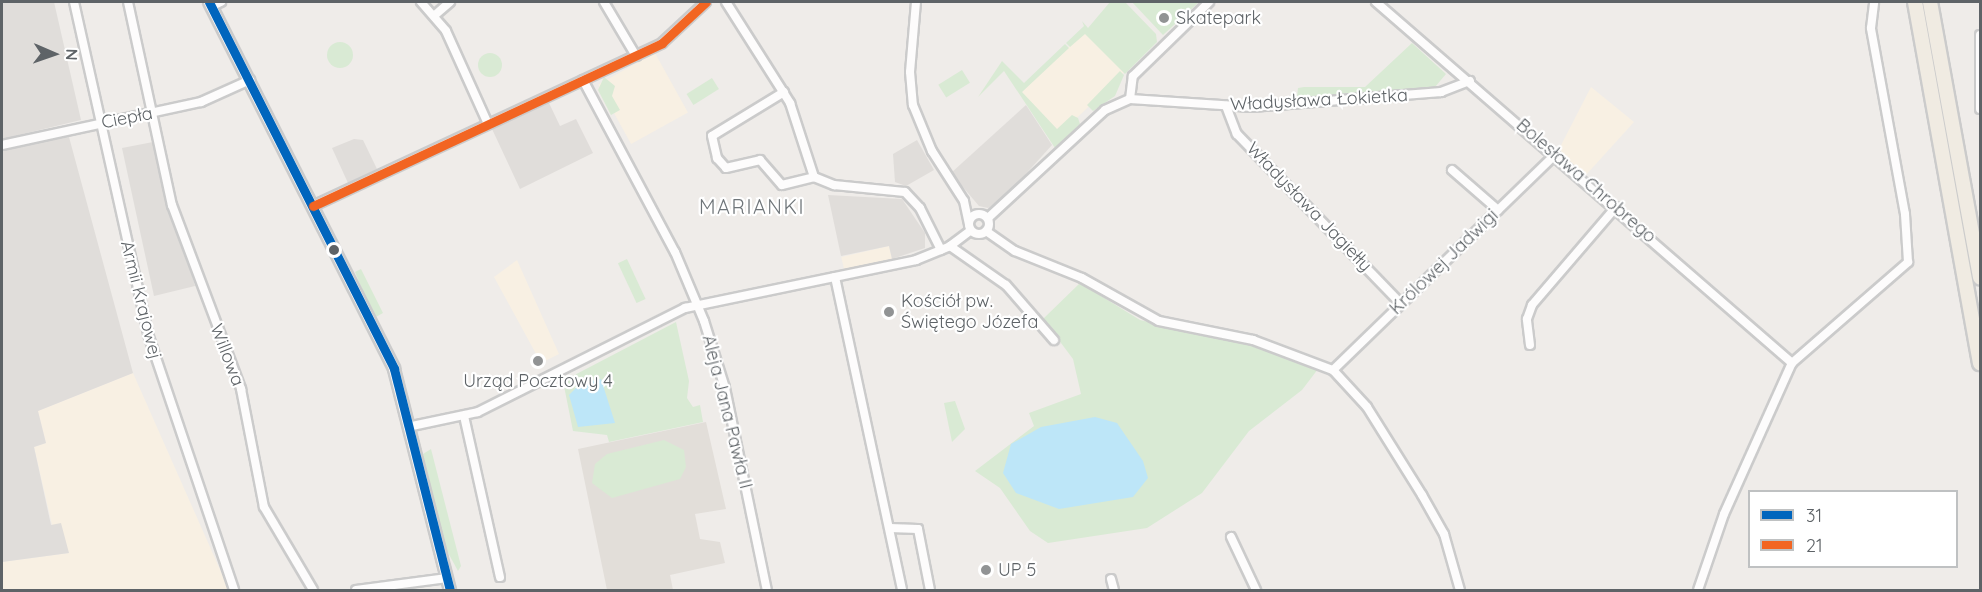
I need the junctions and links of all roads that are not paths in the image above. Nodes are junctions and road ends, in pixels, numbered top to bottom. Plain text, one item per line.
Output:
1 (74, 2) edge
2 (128, 2) edge
3 (421, 2) edge
4 (450, 2) edge
5 (604, 2) edge
6 (706, 2) edge
7 (726, 2) edge
8 (916, 2) edge
9 (1209, 2) edge
10 (1376, 2) edge
11 (1874, 2) edge
12 (1915, 2) edge
13 (1930, 2) edge
14 (214, 3) edge
15 (435, 15) junction
16 (1980, 35) edge
17 (636, 56) junction
18 (583, 80) junction
19 (250, 81) junction
20 (1470, 81) junction
21 (784, 92) junction
22 (1130, 99) junction
23 (1226, 106) junction
24 (1980, 109) edge
25 (152, 113) junction
26 (101, 123) junction
27 (488, 124) junction
28 (2, 145) edge
29 (1555, 155) junction
30 (1452, 170) dead end
31 (814, 177) junction
32 (960, 195) junction
33 (313, 206) junction
34 (1616, 207) junction
35 (1498, 210) junction
36 (975, 214) junction
37 (988, 218) junction
38 (970, 227) junction
39 (986, 231) junction
40 (950, 246) junction
41 (940, 250) junction
42 (835, 277) junction
43 (1980, 278) edge
44 (1401, 304) junction
45 (698, 305) junction
46 (1054, 340) dead end
47 (1530, 345) dead end
48 (1792, 363) junction
49 (1980, 363) edge
50 (1333, 370) junction
51 (464, 416) junction
52 (412, 426) junction
53 (890, 528) junction
54 (1231, 537) dead end
55 (500, 577) dead end
56 (447, 578) junction
57 (1112, 579) dead end
58 (234, 591) edge
59 (313, 591) edge
60 (356, 591) edge
61 (450, 591) edge
62 (767, 591) edge
63 (902, 591) edge
64 (930, 591) edge
65 (1114, 591) edge
66 (1256, 591) edge
67 (1460, 591) edge
68 (1698, 591) edge

1 - 26 street, Armii Krajowej
2 - 25 street, Willowa
3 - 15 street
4 - 15 street
5 - 17 street
6 - 17 street
7 - 21 street
8 - 32 street
9 - 22 street
10 - 20 street, Bolesława Chrobrego
11 - 48 street
12 - 49 highway
13 - 43 highway
14 - 19 street
15 - 27 street
16 - 24 street
17 - 18 street
18 - 27 street
18 - 45 street, Aleja Jana Pawła II
19 - 25 street, Ciepła
19 - 33 street
20 - 23 street, Władysława Łokietka
20 - 29 street, Bolesława Chrobrego
21 - 31 street
21 - 31 street
22 - 23 street, Władysława Łokietka
22 - 37 street
23 - 44 street, Władysława Jagiełły
25 - 26 street, Ciepła
25 - 59 street, Willowa
26 - 28 street, Ciepła
26 - 58 street, Armii Krajowej
27 - 33 street
29 - 34 street, Bolesława Chrobrego
29 - 35 street, Królowej Jadwigi
30 - 35 street
31 - 41 street
32 - 36 street
32 - 38 street
33 - 52 street
34 - 47 street
34 - 48 street, Bolesława Chrobrego
35 - 44 street, Królowej Jadwigi
36 - 37 street
36 - 38 street
37 - 39 street
38 - 39 street
38 - 40 street
39 - 50 street
40 - 41 street
40 - 46 street
41 - 42 street
42 - 45 street
42 - 53 street
44 - 50 street, Królowej Jadwigi
45 - 51 street
45 - 62 street, Aleja Jana Pawła II
48 - 68 street
50 - 67 street
51 - 52 street
51 - 55 street
52 - 56 street
53 - 63 street
53 - 64 street
54 - 66 street
56 - 60 street
56 - 61 street
57 - 65 street

